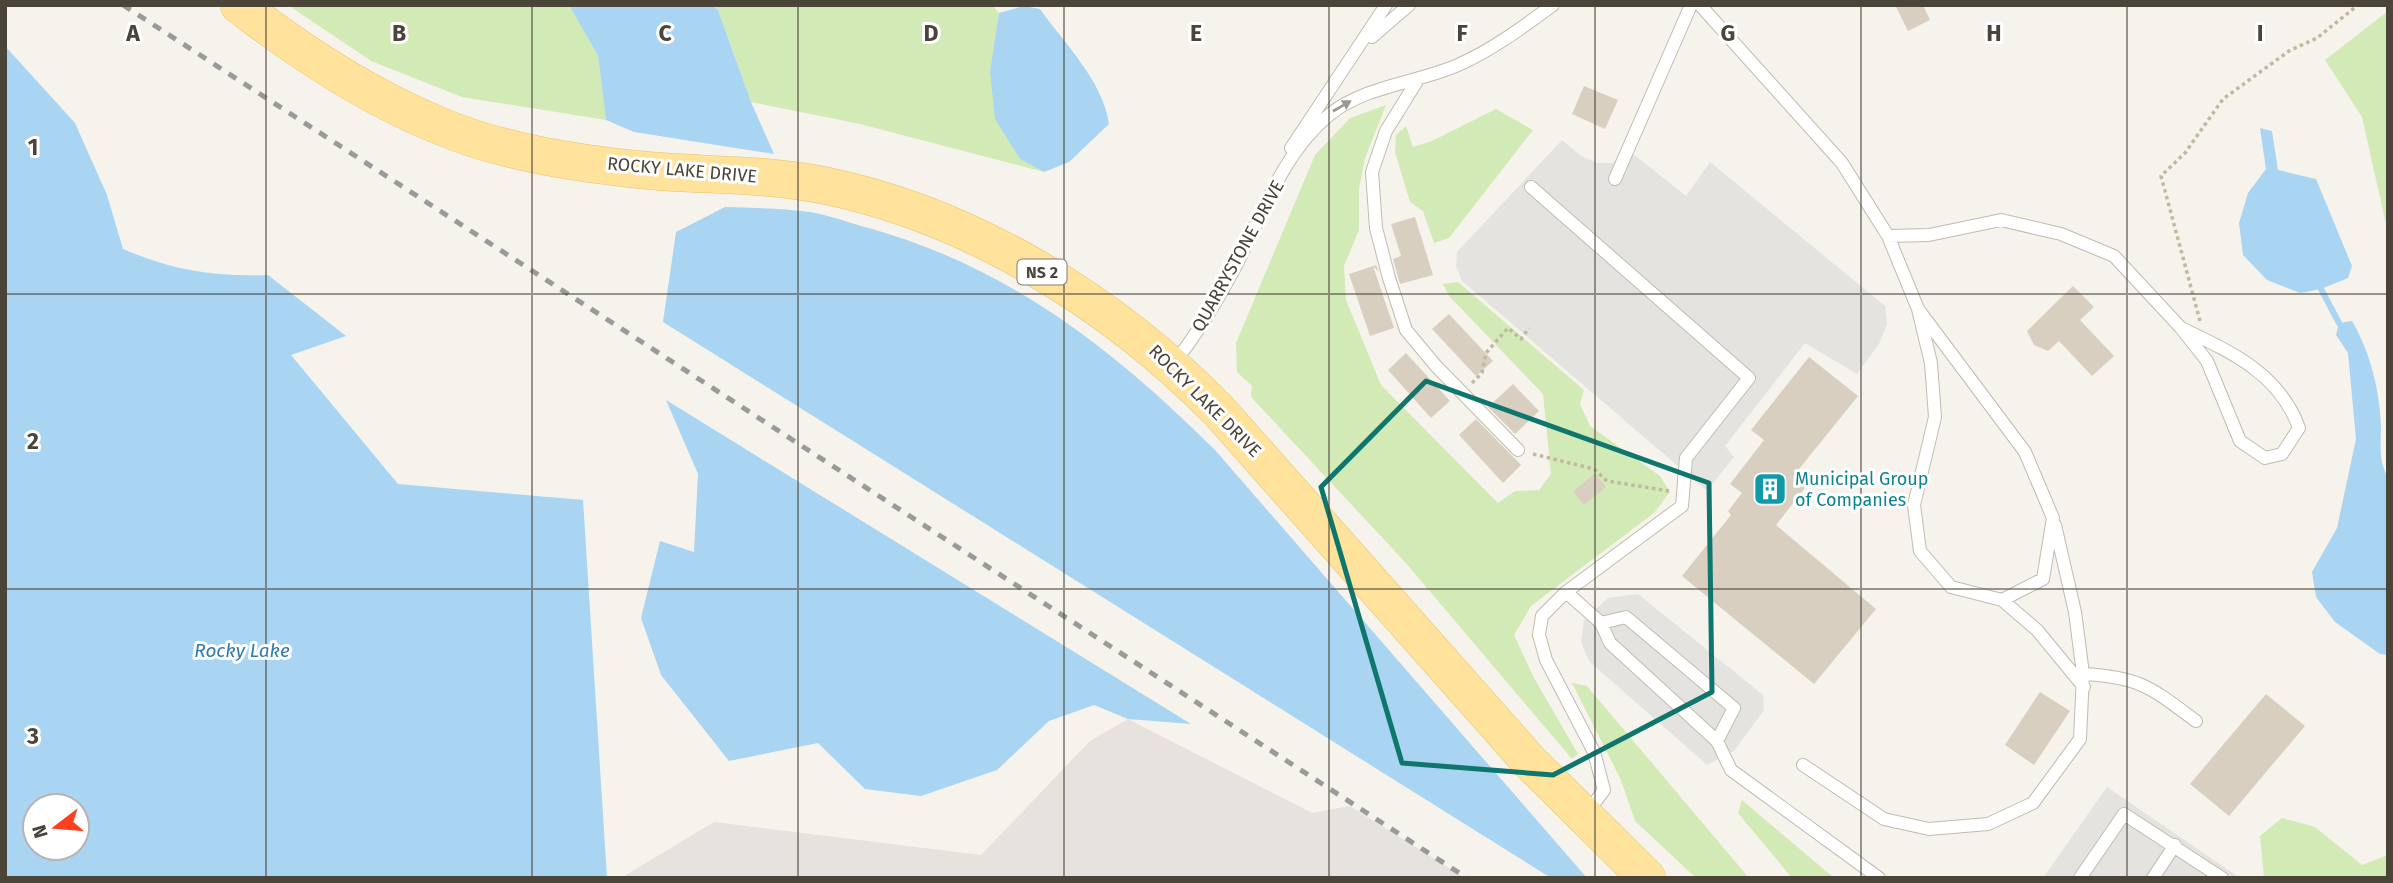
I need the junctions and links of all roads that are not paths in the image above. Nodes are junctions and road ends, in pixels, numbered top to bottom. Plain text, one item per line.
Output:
1 (239, 5) edge
2 (1386, 5) edge
3 (1409, 5) edge
4 (1553, 5) edge
5 (1691, 5) edge
6 (1700, 5) edge
7 (1361, 46) junction
8 (1417, 80) junction
9 (1615, 179) dead end
10 (1531, 187) dead end
11 (1268, 196) junction
12 (1888, 236) junction
13 (1918, 309) junction
14 (2180, 328) junction
15 (1173, 364) junction
16 (1518, 450) road end
17 (2053, 518) junction
18 (1566, 592) junction
19 (2002, 600) junction
20 (1601, 623) junction
21 (2084, 681) junction
22 (2196, 721) dead end
23 (1717, 741) junction
24 (1803, 765) dead end
25 (1585, 816) junction
26 (2175, 845) junction
27 (1647, 878) edge
28 (1880, 878) edge
29 (2080, 878) edge
30 (2152, 878) edge
31 (2222, 878) edge

1 - 15 main road, ROCKY LAKE DRIVE / NS 2
2 - 7 lane
3 - 7 lane
4 - 8 lane, QUARRYSTONE DRIVE
5 - 9 lane
6 - 12 lane
7 - 11 lane
11 -> 8 lane, QUARRYSTONE DRIVE
8 - 16 lane
10 - 18 lane
11 - 15 lane, QUARRYSTONE DRIVE
12 - 13 lane
12 - 14 lane
13 - 17 lane
13 - 19 lane
14 - 14 lane
15 - 25 main road, ROCKY LAKE DRIVE / NS 2
17 - 19 lane
17 - 21 lane
18 - 20 lane
18 - 25 lane
19 - 21 lane
20 - 23 lane
20 - 23 lane
21 - 22 lane
21 - 24 lane
23 - 28 lane
25 - 27 main road, ROCKY LAKE DRIVE / NS 2
26 - 29 lane
26 - 30 lane
26 - 31 lane

